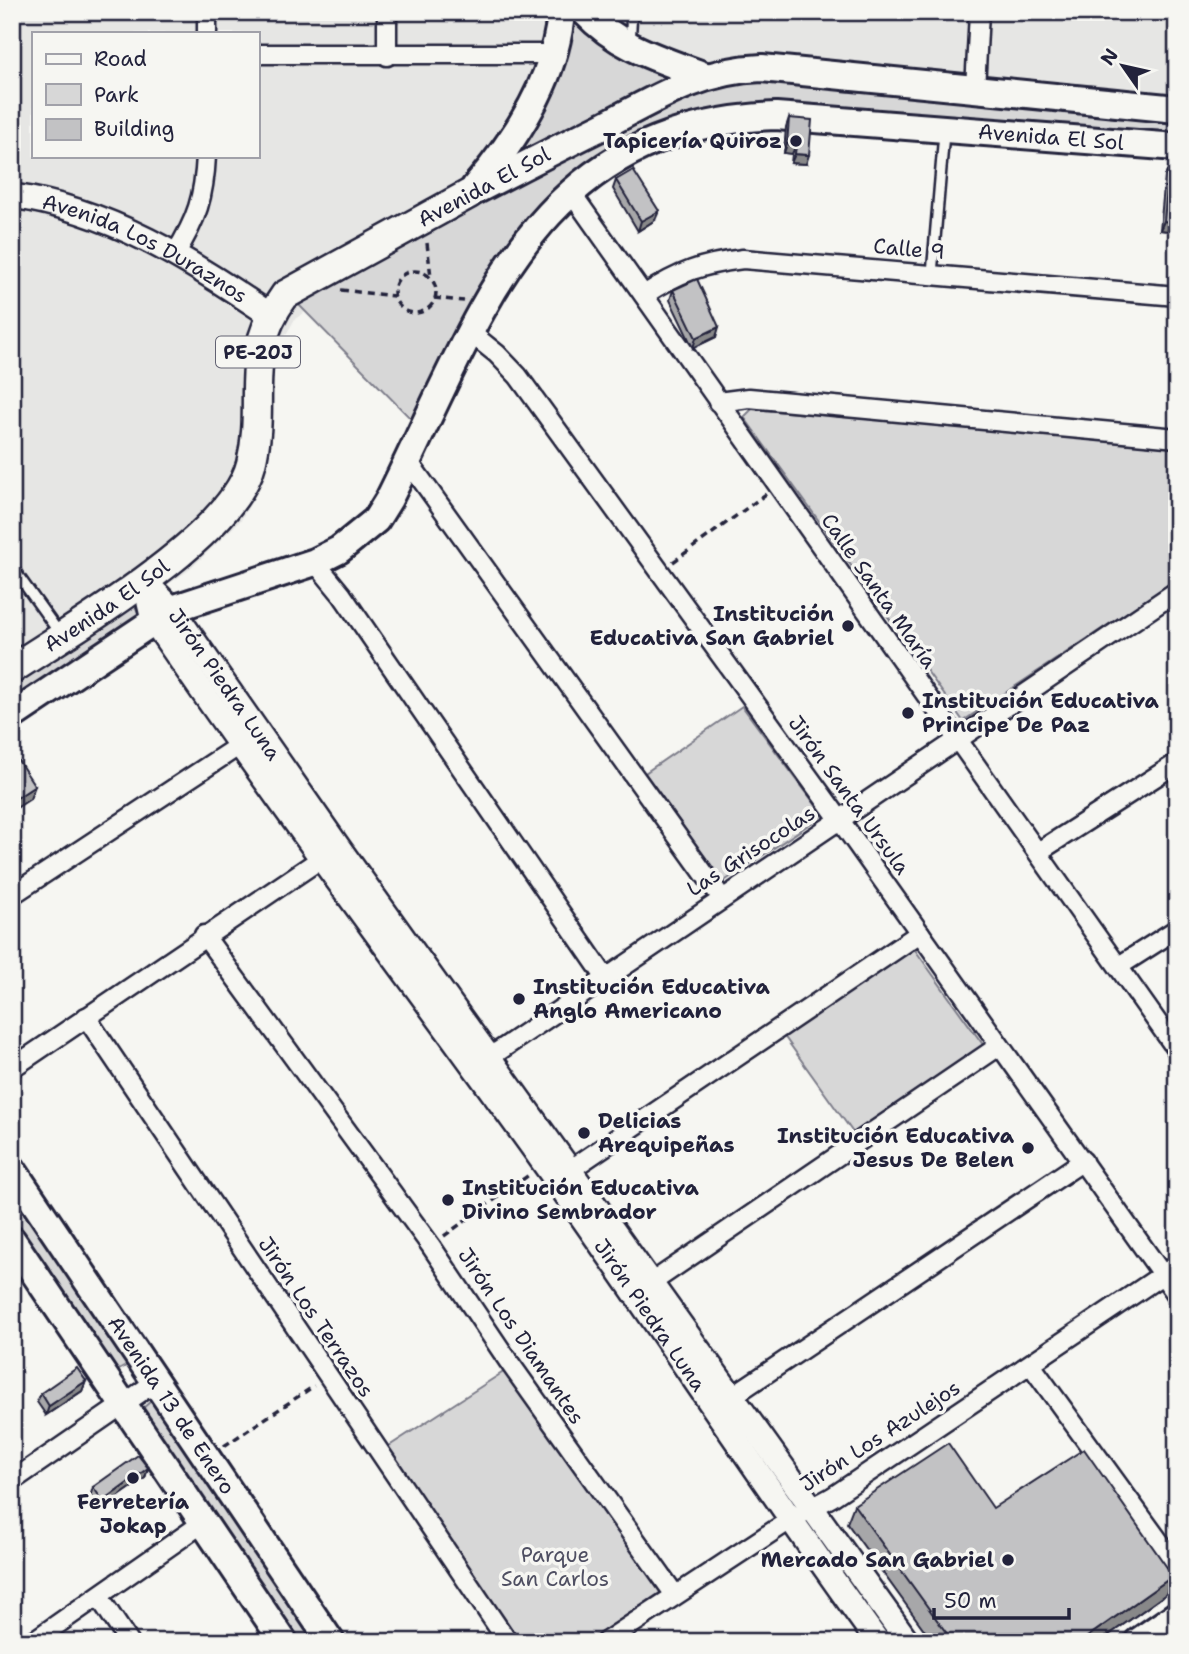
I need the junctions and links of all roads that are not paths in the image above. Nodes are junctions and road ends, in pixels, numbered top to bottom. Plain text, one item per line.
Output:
1 (207, 12) edge
2 (387, 12) edge
3 (561, 12) edge
4 (585, 12) edge
5 (632, 12) edge
6 (979, 12) edge
7 (207, 32) edge
8 (630, 48) junction
9 (259, 54) edge
10 (552, 54) junction
11 (387, 56) junction
12 (705, 76) junction
13 (975, 89) junction
14 (1177, 109) edge
15 (944, 128) junction
16 (1177, 147) edge
17 (206, 158) edge
18 (570, 191) junction
19 (469, 194) junction
20 (12, 196) edge
21 (175, 254) junction
22 (932, 274) junction
23 (644, 295) junction
24 (1177, 296) edge
25 (270, 315) junction
26 (471, 333) junction
27 (718, 402) junction
28 (1177, 438) edge
29 (408, 461) junction
30 (315, 562) junction
31 (12, 567) edge
32 (143, 580) junction
33 (1177, 591) edge
34 (162, 615) junction
35 (61, 636) junction
36 (12, 669) edge
37 (12, 716) edge
38 (258, 733) junction
39 (957, 739) junction
40 (239, 746) junction
41 (1177, 763) edge
42 (839, 820) junction
43 (1038, 852) junction
44 (322, 858) junction
45 (12, 895) edge
46 (720, 897) junction
47 (1177, 929) edge
48 (920, 933) junction
49 (204, 935) junction
50 (1119, 966) junction
51 (605, 976) junction
52 (86, 1017) junction
53 (999, 1046) junction
54 (1177, 1050) edge
55 (490, 1057) junction
56 (12, 1068) edge
57 (1083, 1161) junction
58 (12, 1169) edge
59 (557, 1171) junction
60 (12, 1240) edge
61 (1169, 1270) edge
62 (651, 1283) junction
63 (1177, 1295) edge
64 (1031, 1365) junction
65 (154, 1383) junction
66 (731, 1397) junction
67 (125, 1404) junction
68 (12, 1481) edge
69 (812, 1508) junction
70 (790, 1520) junction
71 (204, 1522) junction
72 (1177, 1566) edge
73 (675, 1595) junction
74 (99, 1597) junction
75 (1177, 1615) edge
76 (871, 1639) edge
77 (32, 1642) edge
78 (129, 1642) edge
79 (284, 1642) edge
80 (331, 1642) edge
81 (508, 1642) edge
82 (605, 1642) edge
83 (908, 1642) edge
84 (1138, 1642) edge

1 - 7 street
2 - 11 street
3 - 10 main road, PE-20J
4 - 8 main road
5 - 8 lane
6 - 13 street
8 - 12 main road
9 - 11 street
10 - 11 street
10 - 19 main road, PE-20J
12 - 13 main road, Avenida El Sol
12 - 19 main road, Avenida El Sol
13 - 14 main road, Avenida El Sol
15 - 16 main road, Avenida El Sol
15 - 18 main road, Avenida El Sol
15 - 22 lane
17 - 21 street
18 - 23 street, Calle Santa María
18 - 26 main road, Avenida El Sol
19 - 25 main road, Avenida El Sol / PE-20J
20 - 21 street, Avenida Los Duraznos
21 - 25 street, Avenida Los Duraznos
22 - 23 street, Calle 9
22 - 24 street, Calle 9
23 - 27 street, Calle Santa María
25 - 32 main road, Avenida El Sol / PE-20J
26 - 29 main road, Avenida El Sol
26 - 42 street, Jirón Santa Ursula
27 - 28 street
27 - 39 street, Calle Santa María
29 - 30 main road, Avenida El Sol
29 - 46 street
30 - 34 main road, Avenida El Sol
30 - 51 street
31 - 35 lane
32 - 34 street, Jirón Piedra Luna
32 - 35 main road, Avenida El Sol / PE-20J
33 - 39 street, Las Grisocolas
34 - 37 main road, Avenida El Sol
34 - 38 street, Jirón Piedra Luna
34 - 40 street, Jirón Piedra Luna
35 - 36 main road, Avenida El Sol / PE-20J
38 - 40 street
38 - 55 street, Jirón Piedra Luna
39 - 42 street, Las Grisocolas
39 - 43 street, Calle Santa María
40 - 44 street, Jirón Piedra Luna
40 - 45 street
41 - 43 street
42 - 46 street, Las Grisocolas
42 - 48 street, Jirón Santa Ursula
43 - 50 street, Calle Santa María
44 - 49 street
44 - 59 street, Jirón Piedra Luna
46 - 51 street, Las Grisocolas
47 - 50 street
48 - 53 street, Jirón Santa Ursula
48 - 59 street
49 - 52 street
49 - 73 street, Jirón Los Diamantes
50 - 54 street, Calle Santa María
51 - 55 street, Las Grisocolas
52 - 56 street
52 - 81 street, Jirón Los Terrazos
53 - 57 street, Jirón Santa Ursula
53 - 62 street
55 - 59 street, Jirón Piedra Luna
57 - 61 street, Jirón Santa Ursula
57 - 66 street
58 - 65 main road, Avenida 13 de Enero
59 - 62 street, Jirón Piedra Luna
59 - 70 street, Jirón Piedra Luna
60 - 67 main road, Avenida 13 de Enero
61 - 63 street, Jirón Santa Ursula
61 - 64 street, Jirón Los Azulejos
62 - 66 street, Jirón Piedra Luna
64 - 69 street, Jirón Los Azulejos
64 - 72 street
65 - 67 street
65 - 80 main road, Avenida 13 de Enero
66 - 69 street, Jirón Piedra Luna
67 - 68 street
67 - 71 main road, Avenida 13 de Enero
69 - 70 street, Jirón Los Azulejos
69 - 83 street, Jirón Piedra Luna
70 - 73 street, Jirón Los Azulejos
70 - 76 street, Jirón Piedra Luna
71 - 74 street
71 - 79 main road, Avenida 13 de Enero
73 - 82 street, Jirón Los Azulejos
74 - 77 street
74 - 78 street
75 - 84 main road

